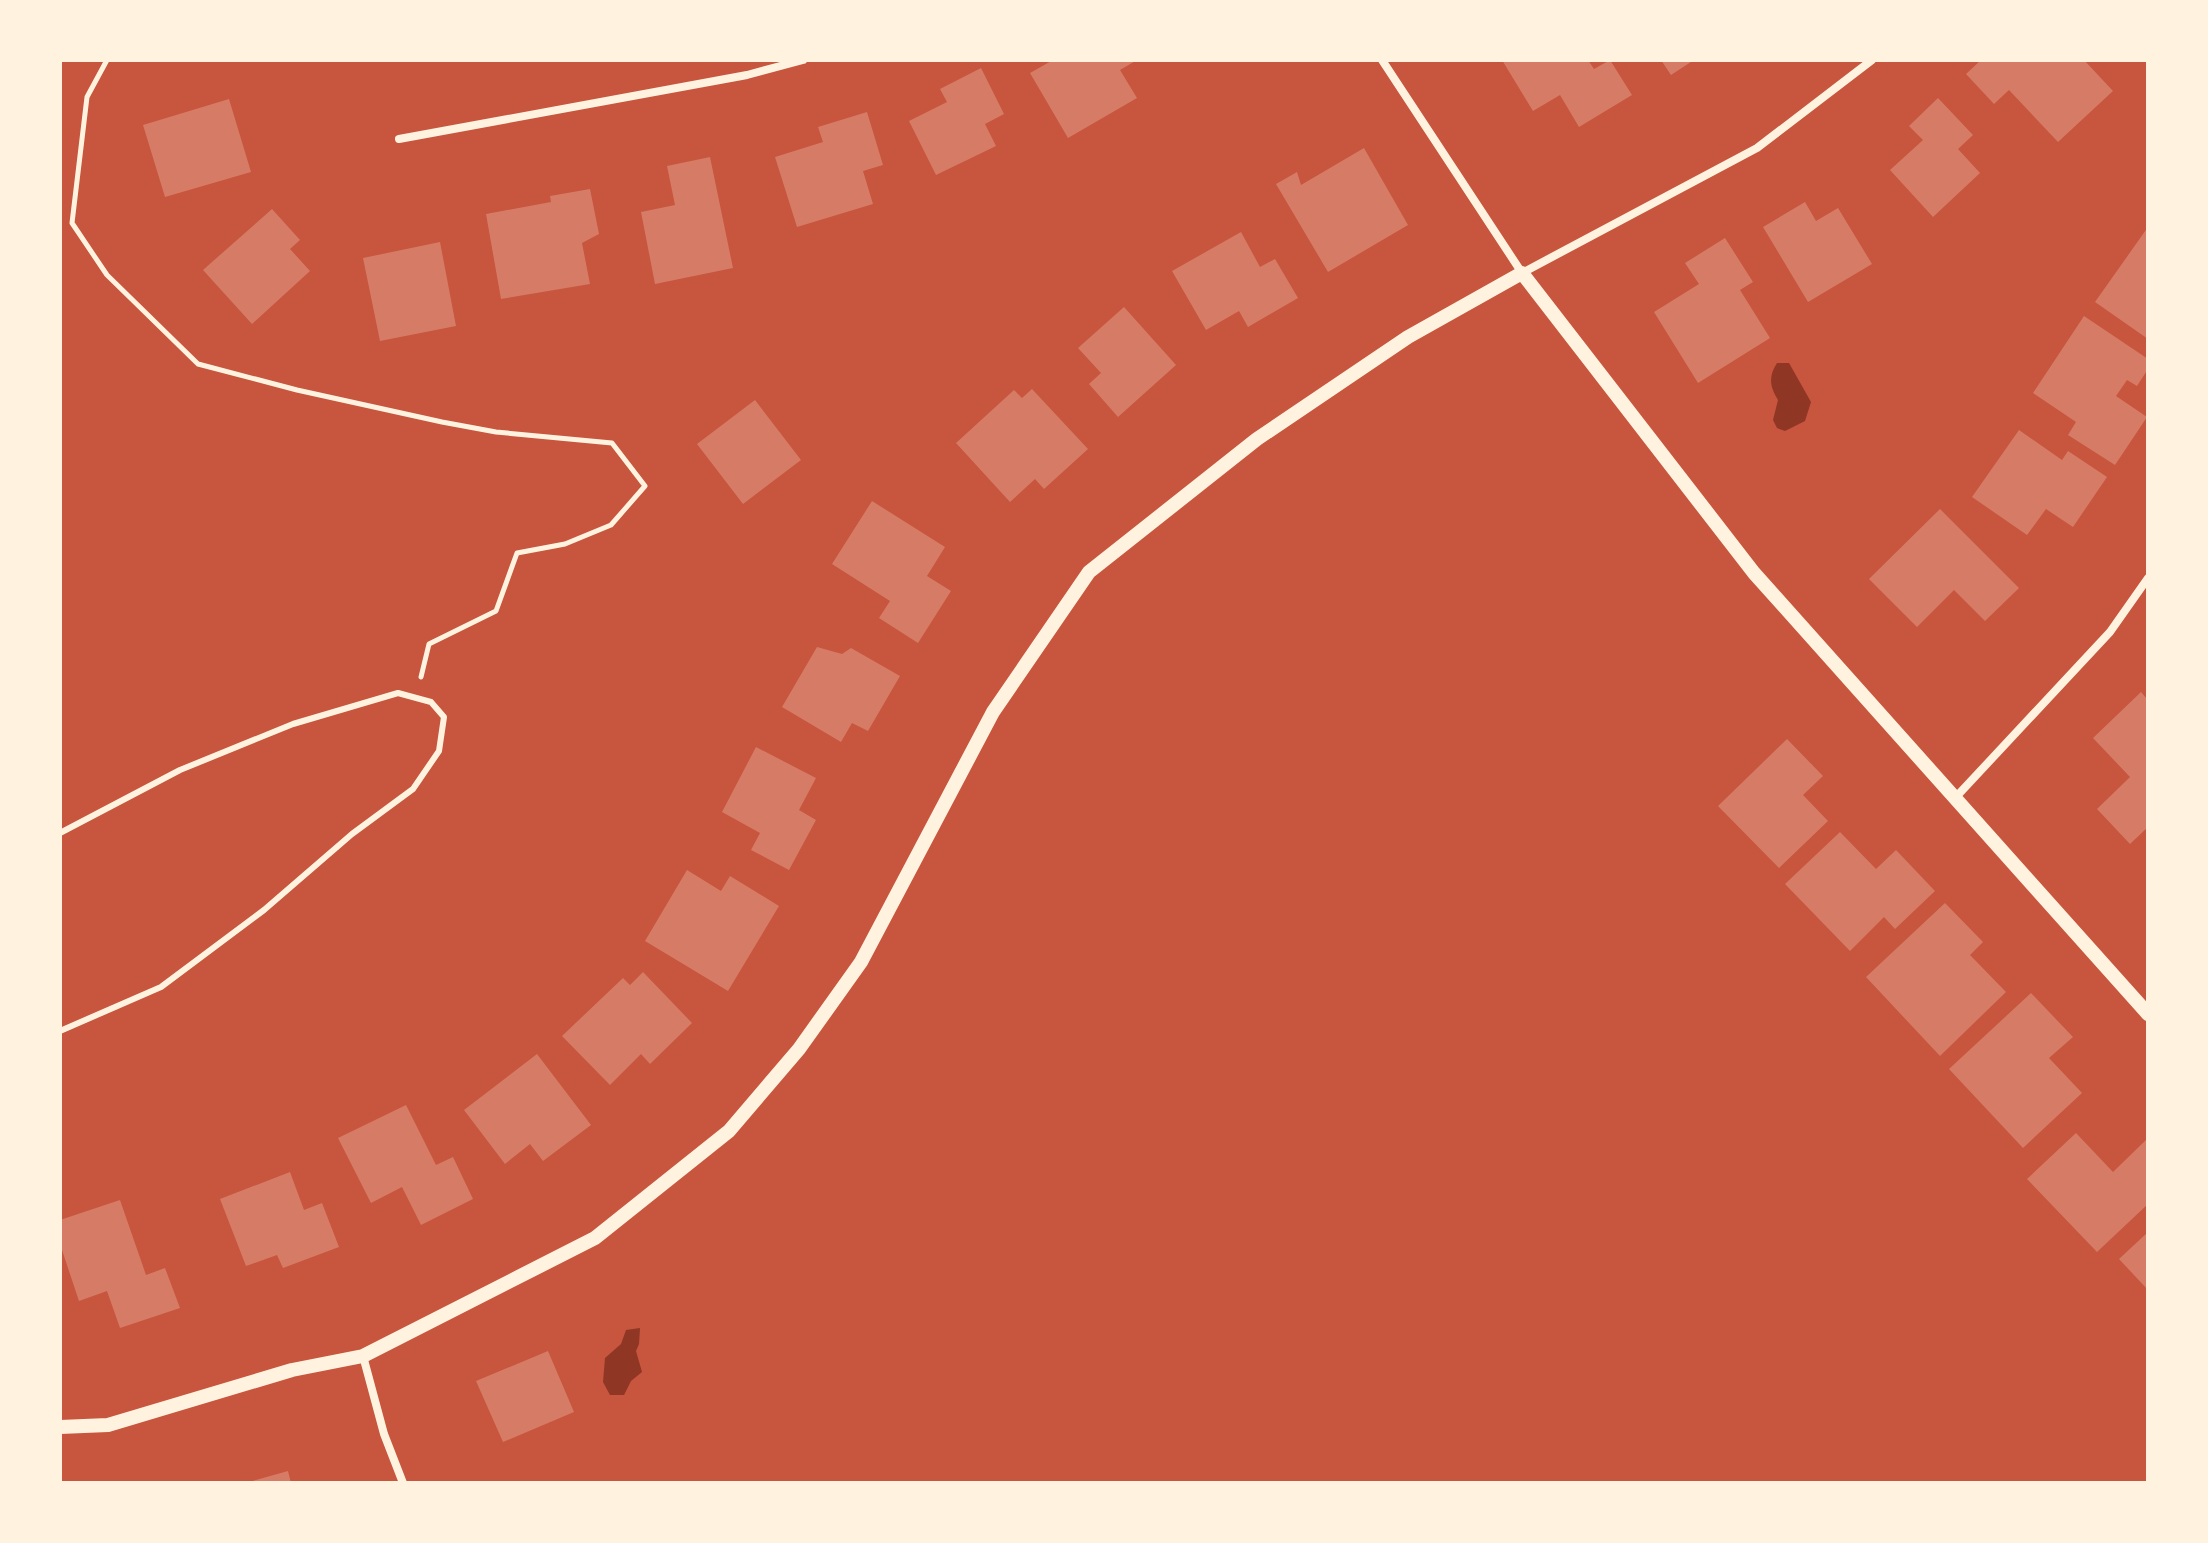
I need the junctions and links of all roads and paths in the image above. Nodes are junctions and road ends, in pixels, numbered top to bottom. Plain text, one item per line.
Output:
1 (107, 60) edge
2 (803, 60) edge
3 (1382, 60) edge
4 (1872, 60) edge
5 (399, 139) dead end
6 (1522, 273) junction
7 (2148, 578) edge
8 (415, 698) junction
9 (1956, 797) junction
10 (60, 833) edge
11 (2148, 1014) edge
12 (60, 1031) edge
13 (363, 1356) junction
14 (60, 1427) edge
15 (403, 1483) edge

1 - 8 path
2 - 5 street
3 - 6 street
4 - 6 street
6 - 9 street
6 - 13 street
7 - 9 street
8 - 10 lane
8 - 12 lane
9 - 11 street
13 - 14 street
13 - 15 street

